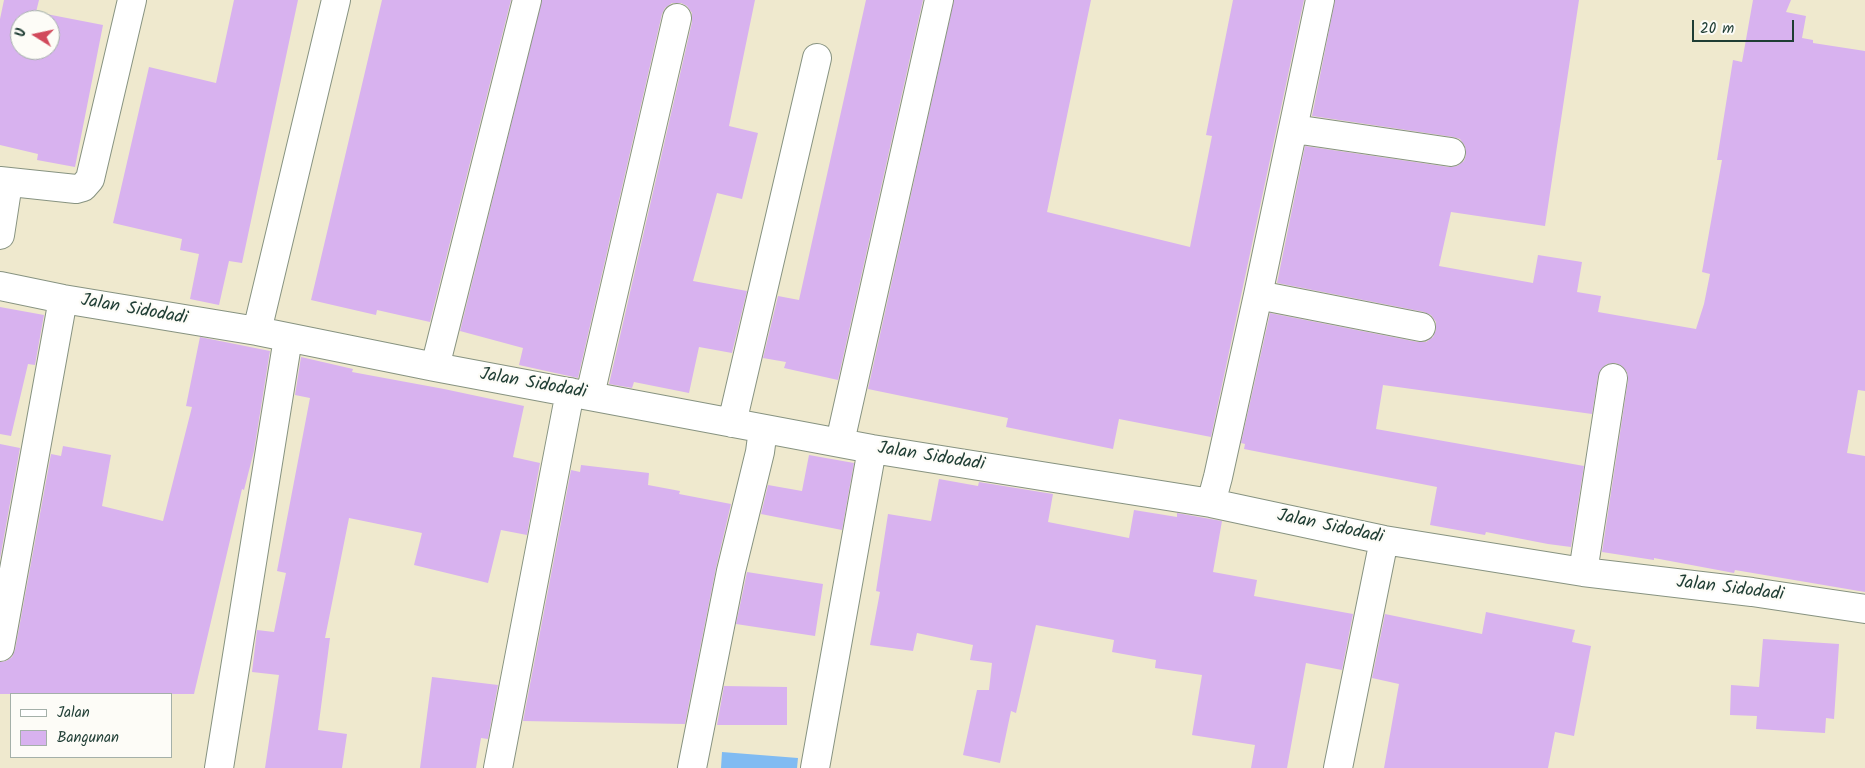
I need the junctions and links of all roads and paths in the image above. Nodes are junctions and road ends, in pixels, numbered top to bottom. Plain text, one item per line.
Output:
1 (132, 0) edge
2 (336, 0) edge
3 (527, 0) edge
4 (939, 0) edge
5 (1320, 0) edge
6 (677, 18) dead end
7 (817, 58) dead end
8 (1294, 130) junction
9 (1451, 152) dead end
10 (4, 182) edge
11 (0, 235) edge
12 (0, 286) edge
13 (1258, 295) junction
14 (63, 299) junction
15 (1421, 327) dead end
16 (257, 332) junction
17 (288, 338) junction
18 (435, 367) junction
19 (1613, 378) dead end
20 (580, 394) junction
21 (732, 423) junction
22 (763, 429) junction
23 (840, 442) junction
24 (872, 449) junction
25 (1211, 502) junction
26 (1384, 540) junction
27 (1584, 572) junction
28 (1865, 609) edge
29 (0, 647) edge
30 (219, 768) edge
31 (498, 768) edge
32 (692, 768) edge
33 (815, 768) edge
34 (1338, 768) edge

1 - 10 street
2 - 16 street
3 - 18 street
4 - 23 street
5 - 8 street
6 - 20 street
7 - 21 street
8 - 9 street
8 - 13 street
10 - 11 street
12 - 14 street, Jalan Sidodadi
13 - 15 street
13 - 25 street
14 - 16 street, Jalan Sidodadi
14 - 29 street
16 - 17 street, Jalan Sidodadi
17 - 18 street, Jalan Sidodadi
17 - 30 street
18 - 20 street, Jalan Sidodadi
19 - 27 street
20 - 21 street, Jalan Sidodadi
20 - 31 street
21 - 22 street, Jalan Sidodadi
22 - 23 street, Jalan Sidodadi
22 - 32 street
23 - 24 street, Jalan Sidodadi
24 - 25 street, Jalan Sidodadi
24 - 33 street
25 - 26 street, Jalan Sidodadi
26 - 27 street, Jalan Sidodadi
26 - 34 street
27 - 28 street, Jalan Sidodadi

